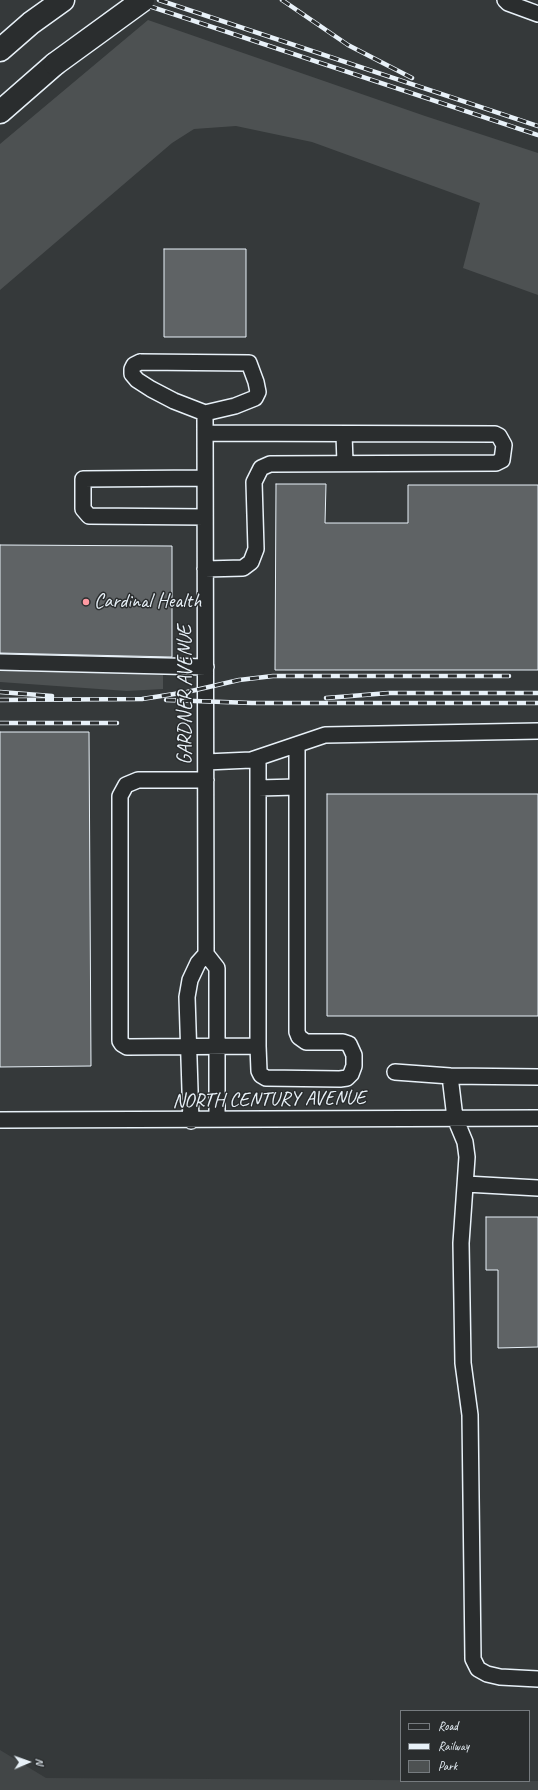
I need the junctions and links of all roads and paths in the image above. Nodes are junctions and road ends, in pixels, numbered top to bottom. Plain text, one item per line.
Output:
1 (63, 0) edge
2 (143, 0) edge
3 (505, 0) edge
4 (538, 14) edge
5 (0, 50) edge
6 (0, 112) edge
7 (205, 413) junction
8 (205, 433) junction
9 (344, 434) junction
10 (345, 463) junction
11 (205, 478) junction
12 (205, 517) junction
13 (206, 569) junction
14 (0, 662) edge
15 (206, 667) junction
16 (538, 731) edge
17 (296, 745) junction
18 (258, 758) junction
19 (206, 762) junction
20 (206, 780) junction
21 (297, 787) junction
22 (258, 788) junction
23 (206, 954) junction
24 (217, 1046) junction
25 (258, 1046) junction
26 (188, 1047) junction
27 (395, 1072) dead end
28 (450, 1076) junction
29 (538, 1077) edge
30 (455, 1118) junction
31 (538, 1118) edge
32 (218, 1119) junction
33 (0, 1120) edge
34 (191, 1121) junction
35 (466, 1184) junction
36 (538, 1188) edge
37 (538, 1679) edge

1 - 5 highway
2 - 6 highway, bridge
3 - 4 street
7 - 7 street
7 - 8 street, GARDNER AVENUE
8 - 9 street
8 - 11 street, GARDNER AVENUE
9 - 10 street
9 - 10 street
10 - 13 street
11 - 12 street, GARDNER AVENUE
11 - 12 street
12 - 13 street, GARDNER AVENUE
13 - 15 street, GARDNER AVENUE
14 - 15 street
15 - 19 street, GARDNER AVENUE
16 - 17 street
17 - 18 street
17 - 21 street
18 - 19 street
18 - 22 street
19 - 20 street, GARDNER AVENUE
20 - 23 street, GARDNER AVENUE
20 - 26 street
21 - 22 street
21 - 25 street
22 - 25 street
23 - 24 street
23 - 26 street
24 - 25 street
24 - 26 street
24 - 32 street
26 - 34 street
27 - 28 street
28 - 29 street
28 - 30 street
30 - 31 street, NORTH CENTURY AVENUE
30 - 32 street, NORTH CENTURY AVENUE
30 - 35 street
32 - 34 street, NORTH CENTURY AVENUE
33 - 34 street, NORTH CENTURY AVENUE
35 - 36 street
35 - 37 street

